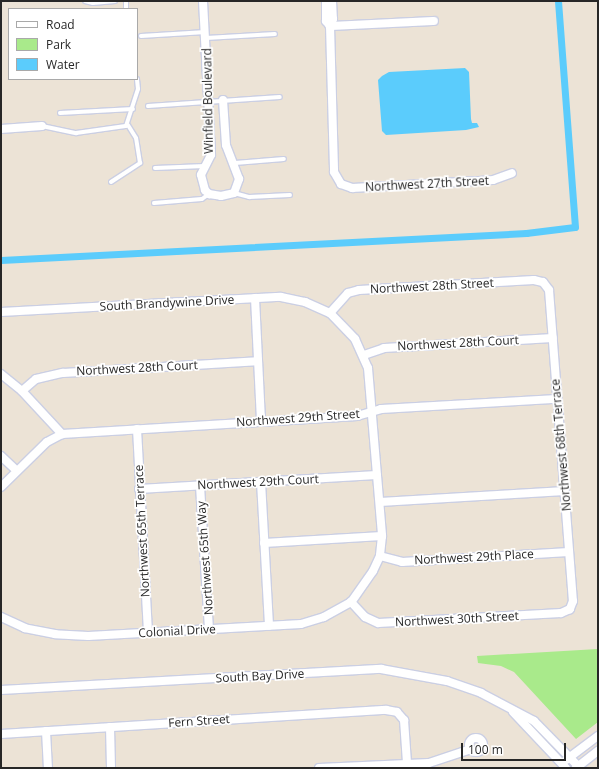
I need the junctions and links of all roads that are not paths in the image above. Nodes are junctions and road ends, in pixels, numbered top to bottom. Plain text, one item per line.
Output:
1 (85, 1) edge
2 (114, 1) edge
3 (203, 1) edge
4 (326, 1) edge
5 (332, 1) edge
6 (101, 2) junction
7 (102, 8) edge
8 (434, 21) dead end
9 (330, 26) junction
10 (275, 34) dead end
11 (206, 35) junction
12 (141, 36) dead end
13 (137, 80) edge
14 (280, 97) dead end
15 (223, 100) junction
16 (210, 101) junction
17 (148, 106) dead end
18 (133, 109) junction
19 (60, 113) dead end
20 (128, 125) junction
21 (42, 126) joint
22 (1, 129) edge
23 (284, 159) dead end
24 (235, 163) junction
25 (205, 166) junction
26 (155, 168) dead end
27 (512, 174) dead end
28 (112, 182) dead end
29 (234, 193) junction
30 (209, 194) junction
31 (290, 195) dead end
32 (154, 203) dead end
33 (543, 282) joint
34 (254, 298) junction
35 (1, 312) edge
36 (330, 313) junction
37 (553, 338) junction
38 (364, 355) junction
39 (257, 361) junction
40 (1, 374) edge
41 (22, 391) junction
42 (557, 399) junction
43 (372, 411) junction
44 (261, 420) junction
45 (137, 429) junction
46 (62, 434) junction
47 (1, 456) edge
48 (16, 470) junction
49 (377, 476) junction
50 (261, 482) junction
51 (200, 486) junction
52 (1, 487) edge
53 (139, 489) junction
54 (565, 491) junction
55 (380, 502) junction
56 (382, 536) junction
57 (264, 543) junction
58 (569, 552) junction
59 (380, 556) junction
60 (351, 602) junction
61 (570, 609) joint
62 (1, 617) edge
63 (269, 626) junction
64 (209, 629) junction
65 (148, 633) junction
66 (1, 690) edge
67 (511, 710) junction
68 (110, 727) junction
69 (46, 731) junction
70 (1, 734) edge
71 (598, 736) edge
72 (471, 749) dead end
73 (598, 750) edge
74 (571, 757) junction
75 (407, 763) junction
76 (564, 766) edge
77 (578, 767) edge
78 (48, 768) edge
79 (111, 768) edge
80 (319, 768) edge

1 - 6 lane
2 - 6 lane
3 - 11 street, Winfield Boulevard
4 - 9 street
5 - 9 street
6 - 7 lane
8 - 9 street
9 - 27 street, Northwest 27th Street
10 - 11 lane
11 - 12 lane
11 - 16 street, Winfield Boulevard
13 - 18 lane
14 - 15 lane
15 - 16 lane
15 - 24 street, Winfield Boulevard
16 - 17 lane
16 - 25 street, Winfield Boulevard
18 - 19 lane
18 - 20 lane
20 - 21 lane
20 - 28 lane
21 - 22 street
23 - 24 lane
24 - 29 street, Winfield Boulevard
25 - 26 lane
25 - 30 street, Winfield Boulevard
29 - 30 street
29 - 31 lane
30 - 32 lane
33 - 36 street, Northwest 28th Street
33 - 37 street, Northwest 68th Terrace
34 - 35 street, South Brandywine Drive
34 - 36 street, South Brandywine Drive
34 - 39 street
36 - 38 street
37 - 38 street, Northwest 28th Court
37 - 42 street, Northwest 68th Terrace
38 - 43 street
39 - 41 street, Northwest 28th Court
39 - 44 street
40 - 41 street
41 - 46 street
42 - 43 street, Northwest 29th Street
42 - 54 street, Northwest 68th Terrace
43 - 44 street, Northwest 29th Street
43 - 49 street
44 - 45 street, Northwest 29th Street
45 - 46 street, Northwest 29th Street
45 - 53 street, Northwest 65th Terrace
46 - 48 street
47 - 48 street
48 - 52 street
49 - 50 street, Northwest 29th Court
49 - 55 street
50 - 51 street, Northwest 29th Court
50 - 57 street
51 - 53 street, Northwest 29th Court
51 - 64 street, Northwest 65th Way
53 - 65 street, Northwest 65th Terrace
54 - 55 street
54 - 58 street, Northwest 68th Terrace
55 - 56 street
56 - 57 street
56 - 59 street
57 - 63 street
58 - 59 street, Northwest 29th Place
58 - 61 street, Northwest 68th Terrace
59 - 60 street, Colonial Drive
60 - 61 street, Northwest 30th Street
60 - 63 street, Colonial Drive
62 - 65 street, Colonial Drive
63 - 64 street, Colonial Drive
64 - 65 street, Colonial Drive
66 - 67 street, South Bay Drive
67 - 74 street, South Bay Drive
67 - 76 street, South Bay Drive
68 - 69 street, Fern Street
68 - 75 street, Fern Street
68 - 79 street
69 - 70 street, Fern Street
69 - 78 street
71 - 74 street
72 - 75 street
73 - 77 street
74 - 76 street
74 - 77 street, South Bay Drive
75 - 80 street

